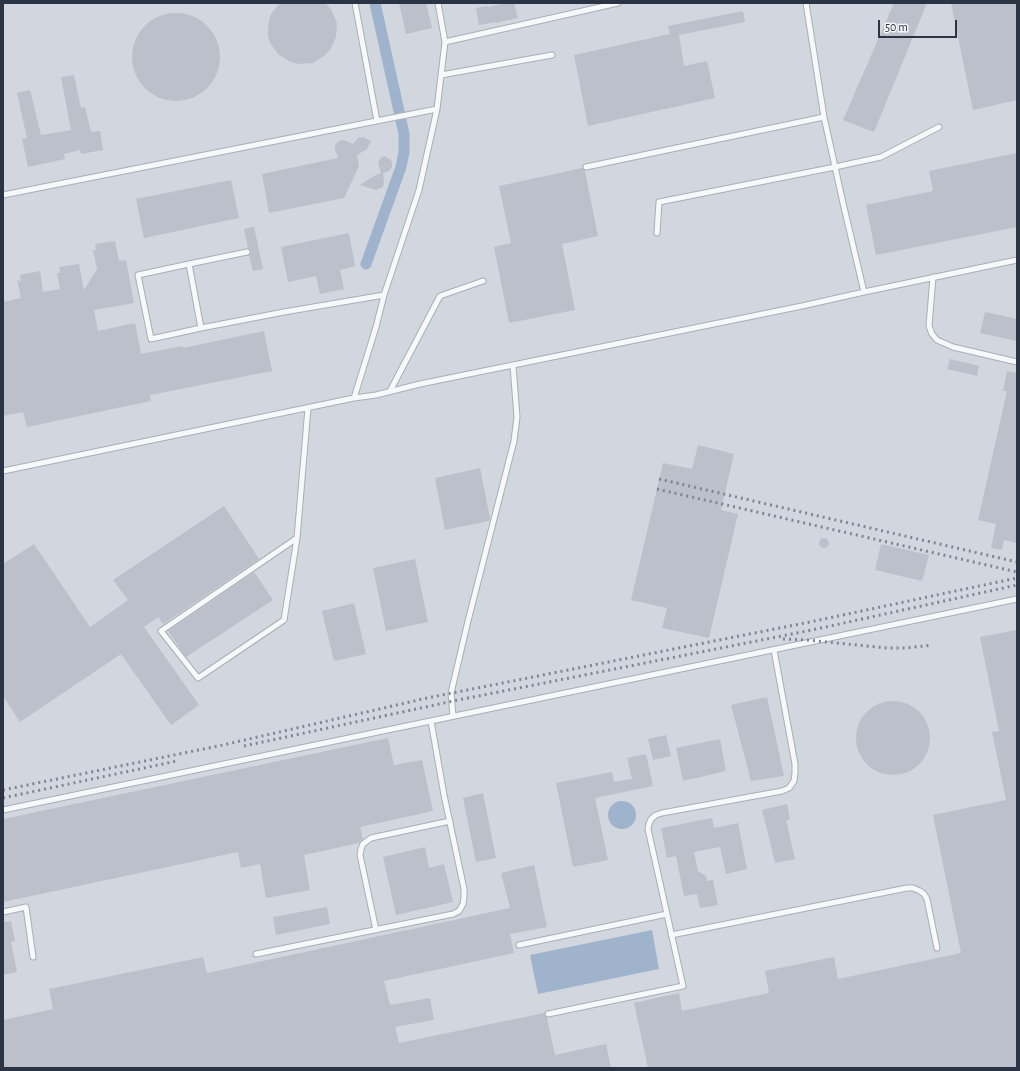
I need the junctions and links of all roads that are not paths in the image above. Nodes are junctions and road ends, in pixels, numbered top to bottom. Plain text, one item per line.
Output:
1 (355, 3) edge
2 (438, 3) edge
3 (590, 3) edge
4 (618, 3) edge
5 (806, 3) edge
6 (591, 9) junction
7 (445, 42) junction
8 (552, 56) dead end
9 (441, 75) junction
10 (437, 109) junction
11 (824, 117) junction
12 (377, 121) junction
13 (939, 127) dead end
14 (586, 167) dead end
15 (835, 167) junction
16 (3, 195) edge
17 (657, 233) dead end
18 (246, 252) dead end
19 (1017, 260) edge
20 (189, 264) junction
21 (933, 277) junction
22 (483, 281) dead end
23 (864, 292) junction
24 (384, 295) junction
25 (201, 328) junction
26 (1017, 362) edge
27 (513, 366) junction
28 (390, 391) junction
29 (354, 398) junction
30 (308, 408) junction
31 (3, 472) edge
32 (297, 538) junction
33 (1017, 599) edge
34 (774, 650) junction
35 (453, 716) junction
36 (431, 721) junction
37 (3, 810) edge
38 (450, 821) junction
39 (3, 912) edge
40 (667, 914) junction
41 (376, 930) junction
42 (671, 935) junction
43 (519, 945) dead end
44 (937, 948) dead end
45 (256, 954) dead end
46 (33, 957) dead end
47 (548, 1014) dead end

1 - 12 lane
2 - 7 lane
3 - 6 lane
4 - 6 lane
5 - 11 lane
6 - 7 lane
7 - 9 lane
8 - 9 lane
9 - 10 lane
10 - 12 lane
10 - 24 lane
11 - 14 lane
11 - 15 lane
12 - 16 lane
13 - 15 lane
15 - 17 lane
15 - 23 lane
18 - 20 lane
19 - 21 lane
20 - 25 lane
20 - 25 lane
21 - 23 lane
21 - 26 lane
22 - 28 lane
23 - 27 lane
24 - 25 lane
24 - 29 lane
27 - 28 lane
27 - 35 lane
28 - 29 lane
29 - 30 lane
30 - 31 lane
30 - 32 lane
32 - 32 lane
33 - 34 lane
34 - 35 lane
34 - 40 lane
35 - 36 lane
36 - 37 lane
36 - 38 lane
38 - 41 lane
38 - 41 lane
39 - 46 lane
40 - 42 lane
40 - 43 lane
41 - 45 lane
42 - 44 lane
42 - 47 lane

